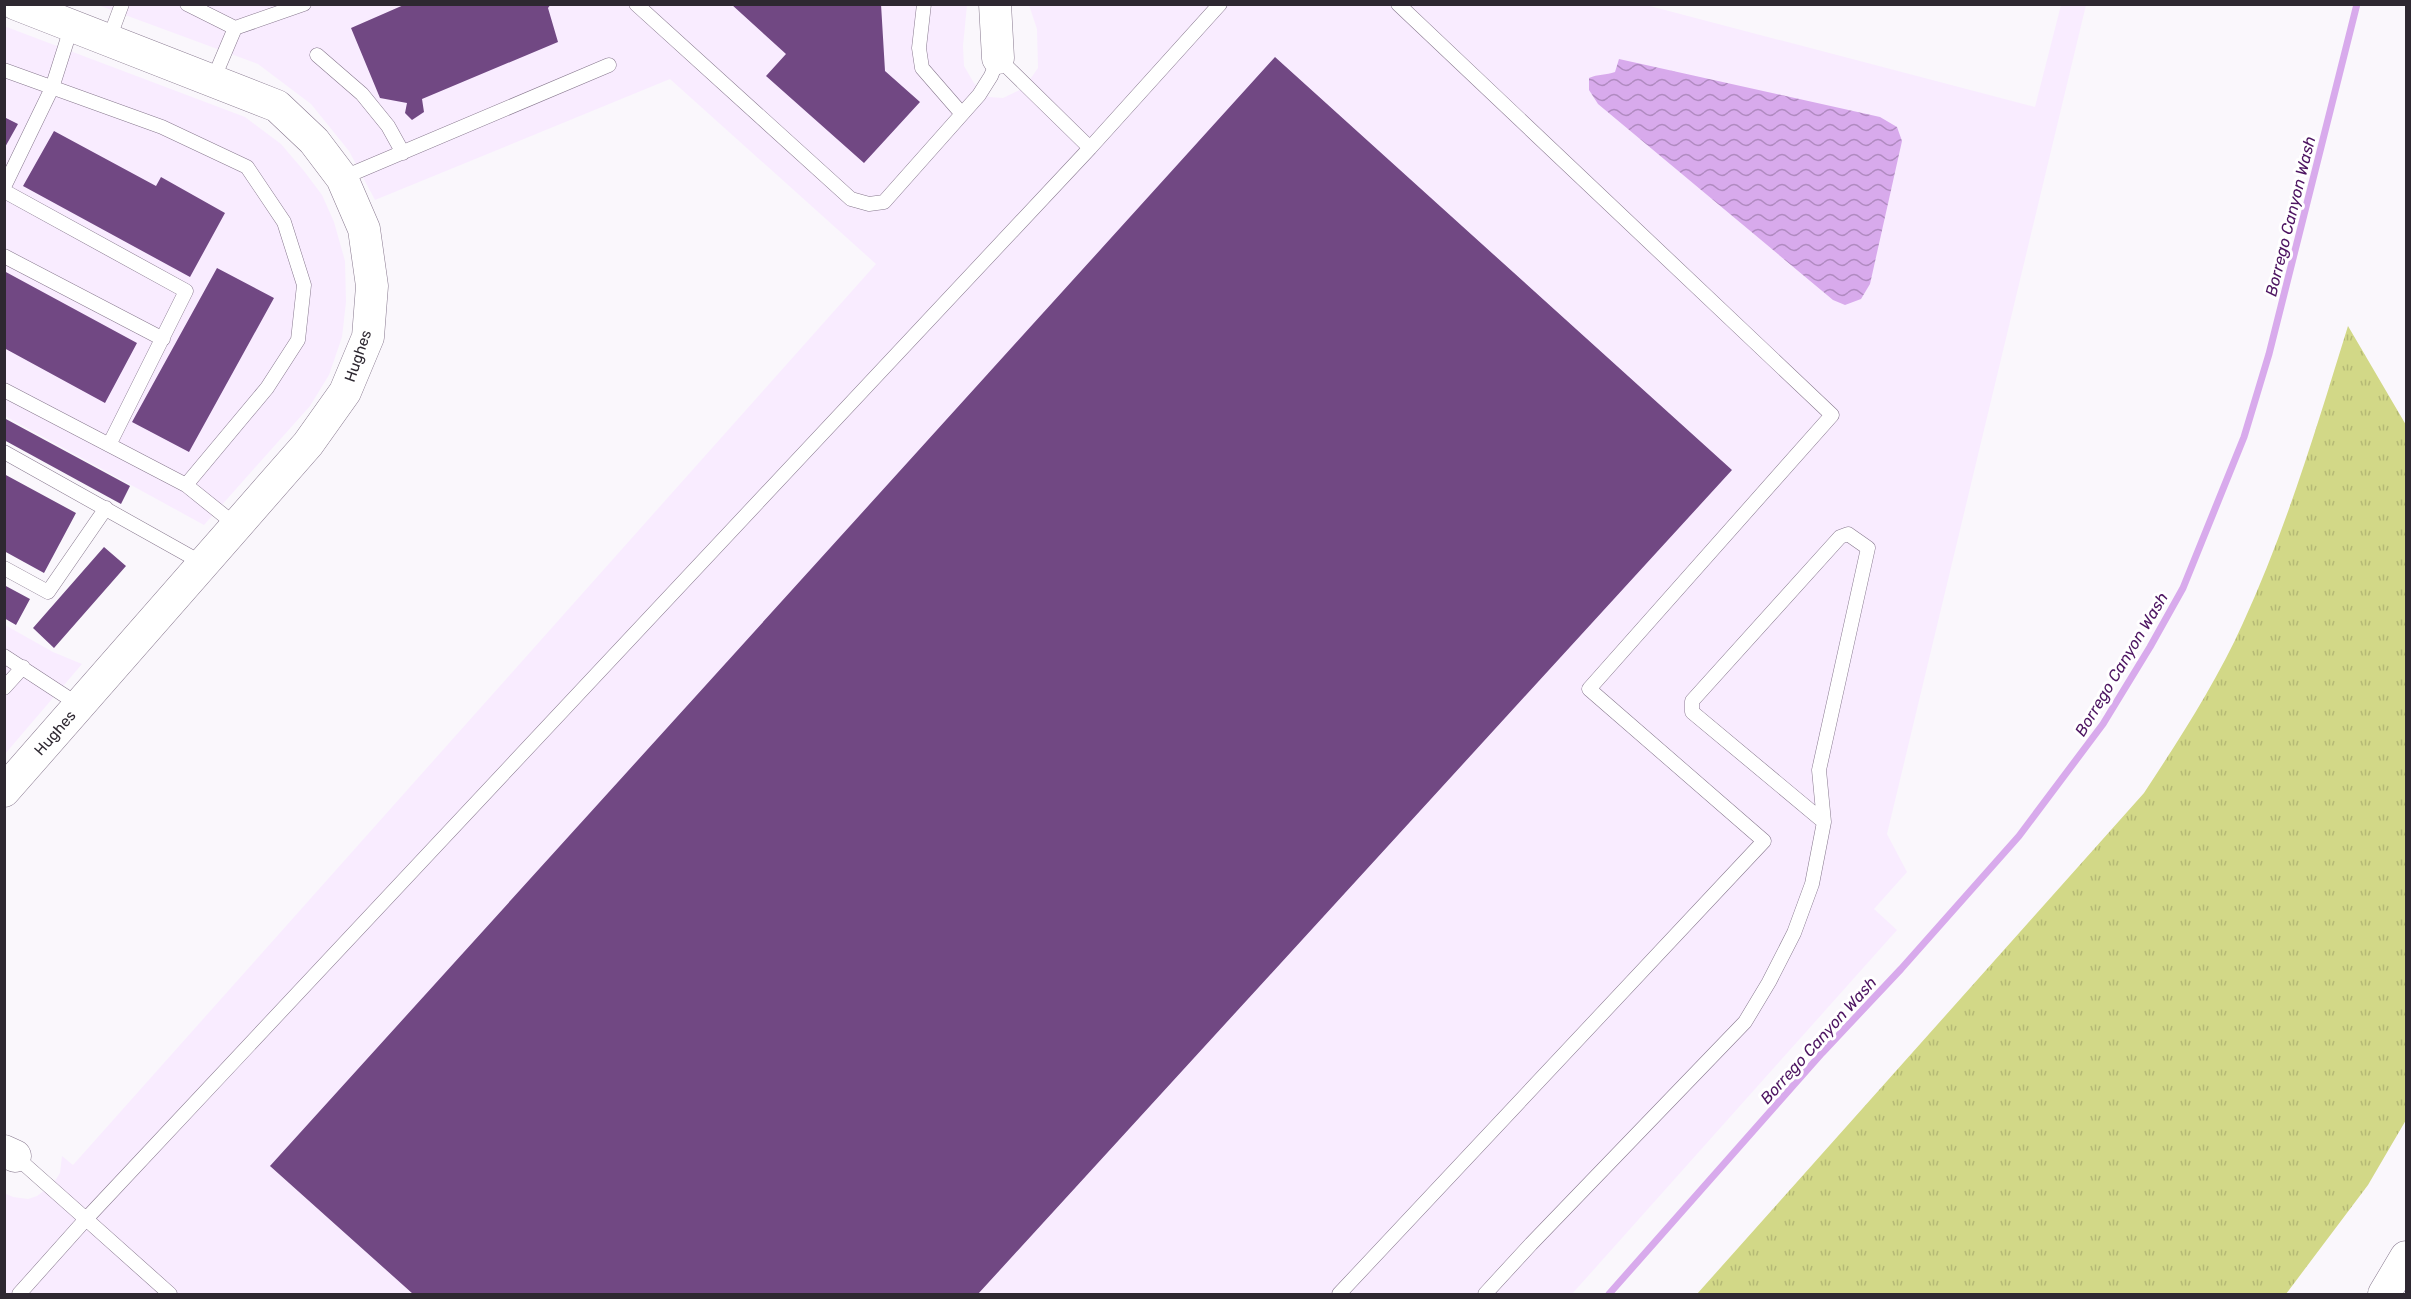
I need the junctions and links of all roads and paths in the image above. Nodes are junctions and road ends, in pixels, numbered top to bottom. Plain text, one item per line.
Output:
1 (16, 4) edge
2 (122, 4) edge
3 (187, 4) edge
4 (304, 4) edge
5 (636, 4) edge
6 (924, 4) edge
7 (995, 4) edge
8 (1220, 4) edge
9 (1398, 4) edge
10 (72, 25) junction
11 (235, 28) junction
12 (109, 39) junction
13 (317, 55) dead end
14 (998, 58) junction
15 (609, 65) dead end
16 (4, 70) edge
17 (213, 80) junction
18 (52, 88) junction
19 (962, 114) junction
20 (1090, 148) junction
21 (403, 153) junction
22 (342, 178) junction
23 (4, 189) edge
24 (4, 256) edge
25 (163, 339) junction
26 (4, 390) edge
27 (109, 445) junction
28 (4, 452) edge
29 (186, 485) junction
30 (106, 508) junction
31 (237, 526) junction
32 (204, 564) junction
33 (4, 568) edge
34 (4, 656) edge
35 (23, 666) junction
36 (4, 688) edge
37 (79, 705) junction
38 (4, 791) edge
39 (1824, 822) junction
40 (10, 1153) edge
41 (86, 1219) junction
42 (2406, 1257) edge
43 (19, 1294) edge
44 (170, 1294) edge
45 (1339, 1294) edge
46 (1485, 1294) edge
47 (2384, 1294) edge

1 - 10 street, Hughes
2 - 12 lane
3 - 11 lane
4 - 11 lane
5 - 19 lane
6 - 19 lane
7 - 14 street
8 - 20 lane
9 - 45 lane
10 - 12 street, Hughes
10 - 18 lane
11 - 17 lane
12 - 17 street, Hughes
13 - 21 lane
14 - 19 lane
14 - 20 lane
15 - 21 lane
16 - 18 lane
17 - 22 street, Hughes
18 - 23 lane
18 - 29 lane
20 - 41 lane
21 - 22 lane
22 - 31 street, Hughes
23 - 25 lane
24 - 25 lane
25 - 27 lane
26 - 27 lane
27 - 29 lane
28 - 30 lane
29 - 31 lane
30 - 32 lane
30 - 33 lane
31 - 32 street, Hughes
32 - 37 street, Hughes
34 - 35 lane
35 - 36 lane
35 - 37 lane
37 - 38 street, Hughes
39 - 39 lane
39 - 46 lane
40 - 41 lane
41 - 43 lane
41 - 44 lane
42 - 47 street

